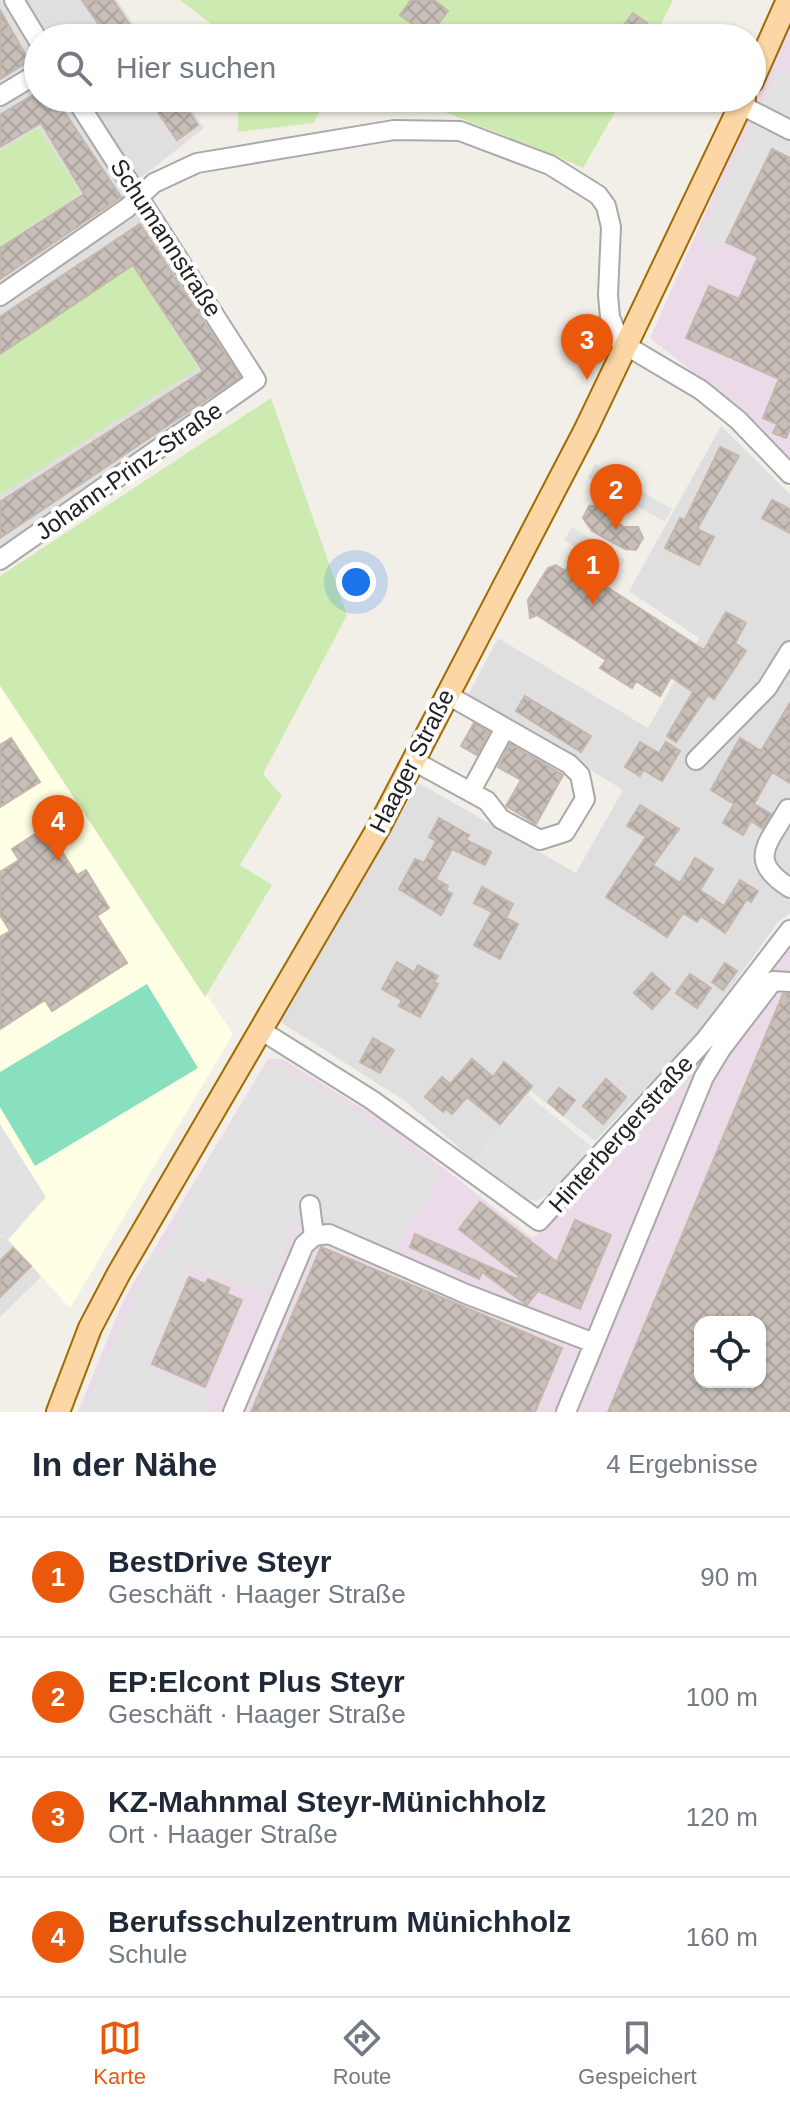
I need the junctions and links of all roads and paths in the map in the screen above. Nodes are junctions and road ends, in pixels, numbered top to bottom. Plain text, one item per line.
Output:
1 (14, 0) edge
2 (788, 0) edge
3 (28, 24) edge
4 (766, 50) edge
5 (24, 81) edge
6 (0, 96) edge
7 (84, 112) edge
8 (738, 112) edge
9 (761, 112) edge
10 (790, 130) edge
11 (139, 196) junction
12 (0, 296) edge
13 (626, 347) junction
14 (256, 380) joint
15 (790, 474) edge
16 (0, 560) edge
17 (790, 651) edge
18 (446, 694) junction
19 (505, 728) junction
20 (412, 760) junction
21 (696, 760) dead end
22 (471, 791) junction
23 (788, 809) dead end
24 (790, 888) edge
25 (790, 930) edge
26 (790, 982) edge
27 (262, 1031) junction
28 (310, 1205) dead end
29 (314, 1236) junction
30 (594, 1343) junction
31 (58, 1412) edge
32 (233, 1412) edge
33 (566, 1412) edge

1 - 3 street
2 - 4 main road
5 - 6 street
7 - 11 street, Schumannstraße
8 - 13 main road, Haager Straße
9 - 10 street
11 - 12 street
11 - 13 street
11 - 14 street, Schumannstraße
13 - 15 street
13 - 18 main road, Haager Straße
14 - 16 street, Johann-Prinz-Straße
17 - 21 street
18 - 19 street
18 - 20 main road, Haager Straße
19 - 22 street
19 - 22 street
20 - 22 street
20 - 27 main road, Haager Straße
23 - 24 street
25 - 27 street, Hinterbergerstraße
26 - 30 street
27 - 31 main road, Haager Straße
28 - 29 street
29 - 30 street
29 - 32 street
30 - 33 street

